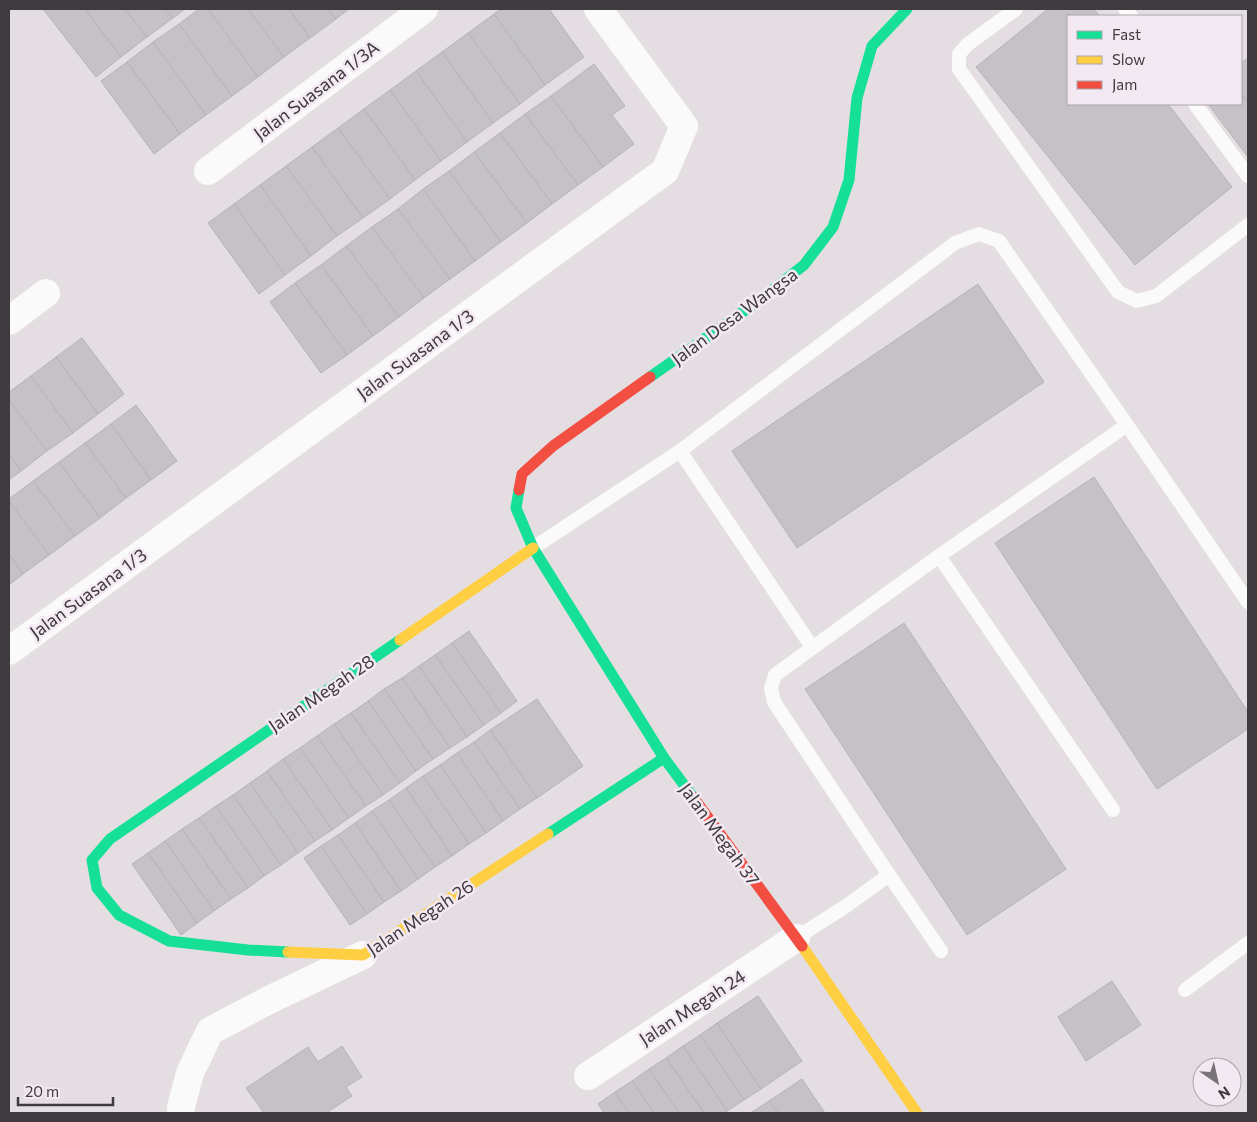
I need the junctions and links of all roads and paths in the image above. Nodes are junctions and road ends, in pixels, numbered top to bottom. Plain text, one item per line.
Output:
1 (424, 9) edge
2 (598, 9) edge
3 (907, 9) edge
4 (1016, 9) edge
5 (1196, 105) edge
6 (208, 171) dead end
7 (1248, 176) edge
8 (1248, 225) edge
9 (46, 293) dead end
10 (9, 321) edge
11 (1127, 426) junction
12 (680, 451) junction
13 (533, 548) junction
14 (939, 556) junction
15 (1248, 602) edge
16 (812, 647) junction
17 (9, 651) edge
18 (664, 758) junction
19 (1113, 810) dead end
20 (110, 839) joint
21 (889, 875) junction
22 (796, 938) junction
23 (1248, 943) edge
24 (941, 950) dead end
25 (363, 955) junction
26 (1185, 990) dead end
27 (588, 1076) dead end
28 (181, 1108) dead end
29 (917, 1113) edge

1 - 6 street, Jalan Suasana 1/3A
2 - 17 street, Jalan Suasana 1/3
3 - 13 street, Jalan Desa Wangsa
4 - 8 lane
5 - 7 lane
9 - 10 street
11 - 12 lane
11 - 14 lane
11 - 15 lane
12 - 13 lane
12 - 16 lane
13 - 18 street, Jalan Megah 37
13 - 20 street, Jalan Megah 28
14 - 16 lane
14 - 19 lane
16 - 21 lane
18 - 22 street, Jalan Megah 37
18 - 25 street, Jalan Megah 26
20 - 25 street, Jalan Megah 26
21 - 22 lane
21 - 24 lane
22 - 27 street, Jalan Megah 24
22 - 29 street, Jalan Megah 37
23 - 26 lane
25 - 28 street

